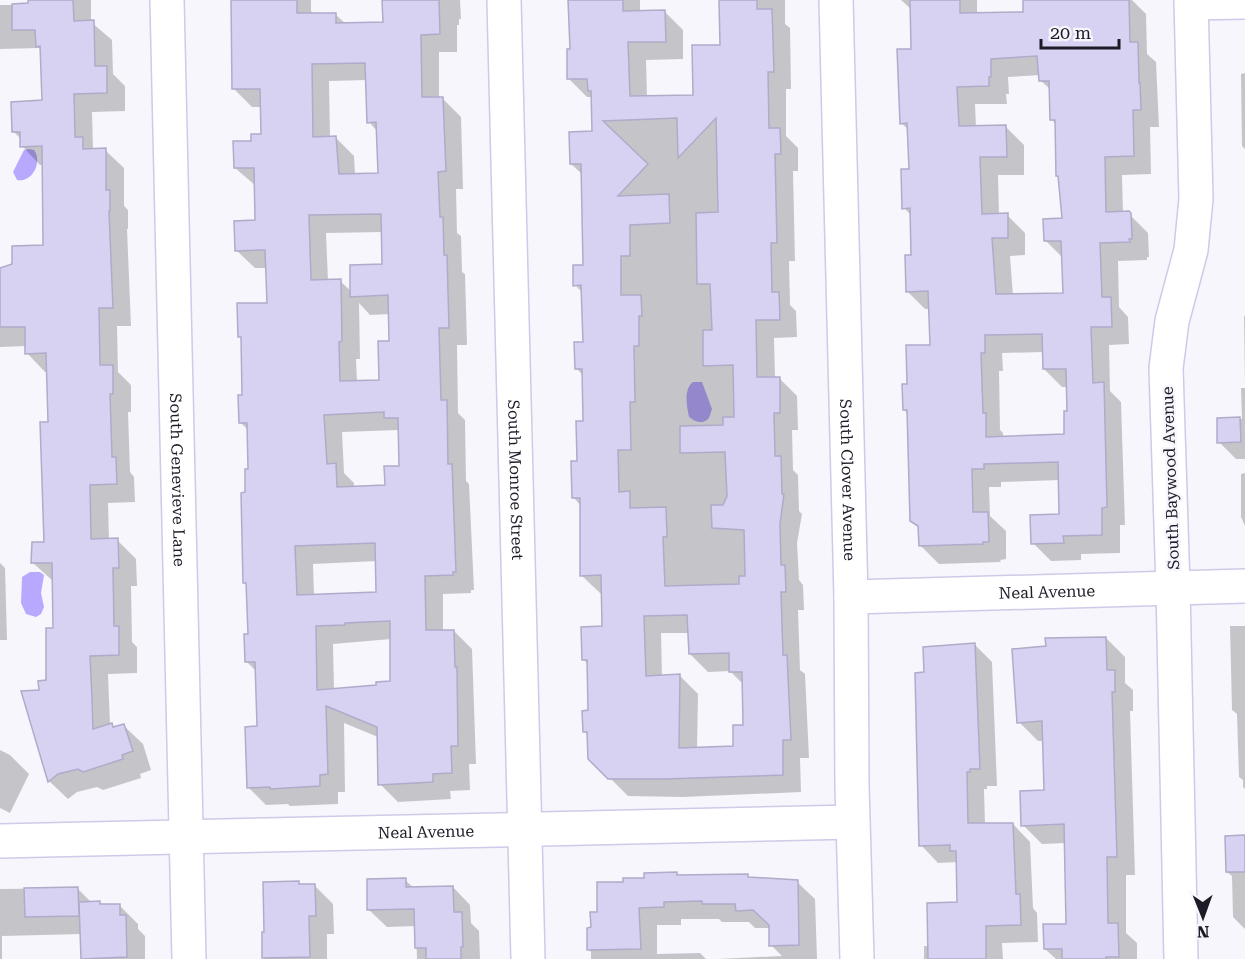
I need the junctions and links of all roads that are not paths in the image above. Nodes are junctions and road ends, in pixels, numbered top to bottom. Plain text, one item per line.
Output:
1 (167, 0) edge
2 (504, 0) edge
3 (836, 0) edge
4 (1191, 2) edge
5 (1245, 2) edge
6 (1245, 586) edge
7 (1173, 588) junction
8 (851, 597) junction
9 (853, 822) junction
10 (524, 830) junction
11 (186, 837) junction
12 (0, 841) edge
13 (189, 959) edge
14 (528, 959) edge
15 (857, 959) edge
16 (1181, 959) edge

1 - 11 street, South Genevieve Lane
2 - 10 street, South Monroe Street
3 - 8 street, South Clover Avenue
4 - 5 street
4 - 7 street, South Baywood Avenue
6 - 7 street, Neal Avenue
7 - 8 street, Neal Avenue
7 - 16 street, South Baywood Avenue
8 - 9 street, South Clover Avenue
9 - 10 street, Neal Avenue
9 - 15 street, South Clover Avenue
10 - 11 street, Neal Avenue
10 - 14 street, South Monroe Street
11 - 12 street, Neal Avenue
11 - 13 street, South Genevieve Lane

